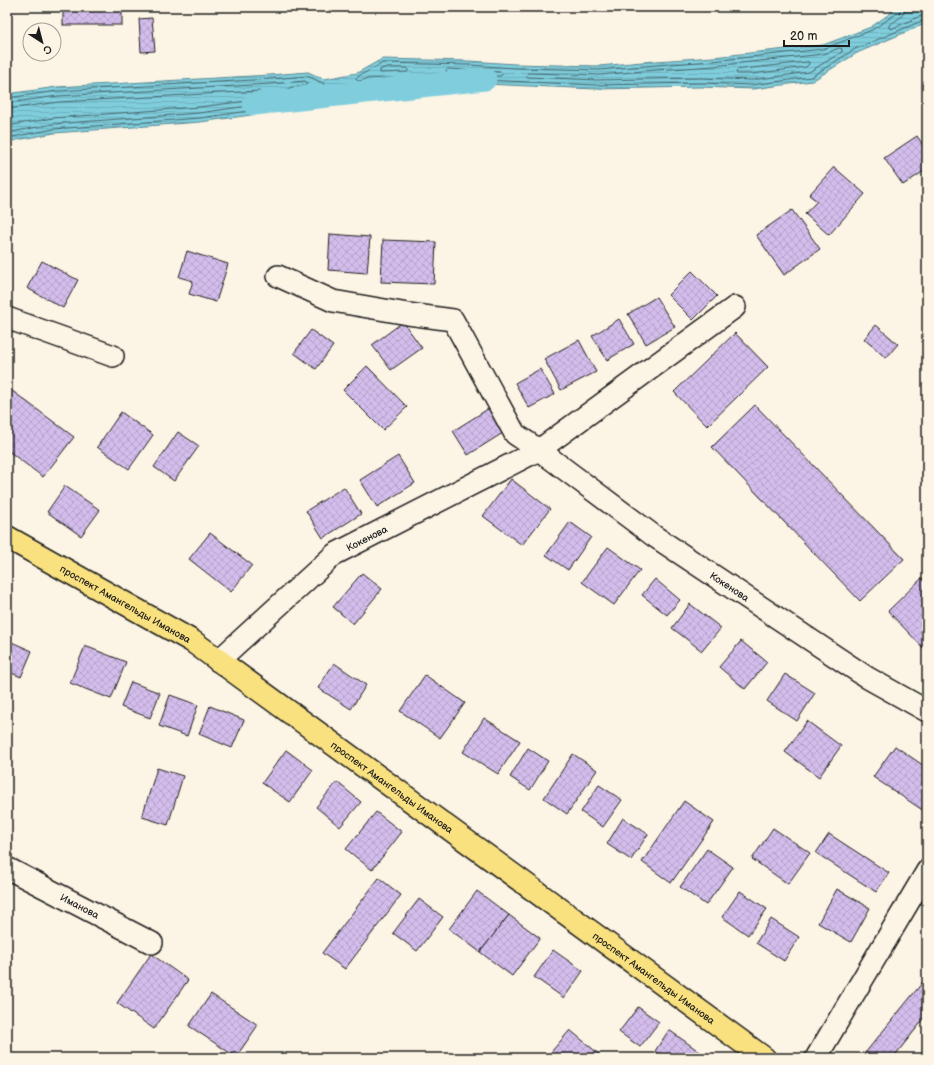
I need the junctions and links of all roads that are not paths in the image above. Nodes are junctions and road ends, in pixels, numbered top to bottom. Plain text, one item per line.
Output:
1 (278, 276) dead end
2 (735, 307) dead end
3 (7, 318) edge
4 (113, 356) dead end
5 (539, 450) junction
6 (7, 537) edge
7 (218, 661) junction
8 (927, 711) edge
9 (7, 868) edge
10 (927, 871) edge
11 (152, 942) dead end
12 (764, 1058) edge
13 (816, 1058) edge

1 - 5 street, Кокенова
2 - 5 street, Кокенова
3 - 4 street
5 - 7 street, Кокенова
5 - 8 street, Кокенова
6 - 7 main road, проспект Амангельды Иманова
7 - 12 main road, проспект Амангельды Иманова
9 - 11 street, Иманова
10 - 13 street

